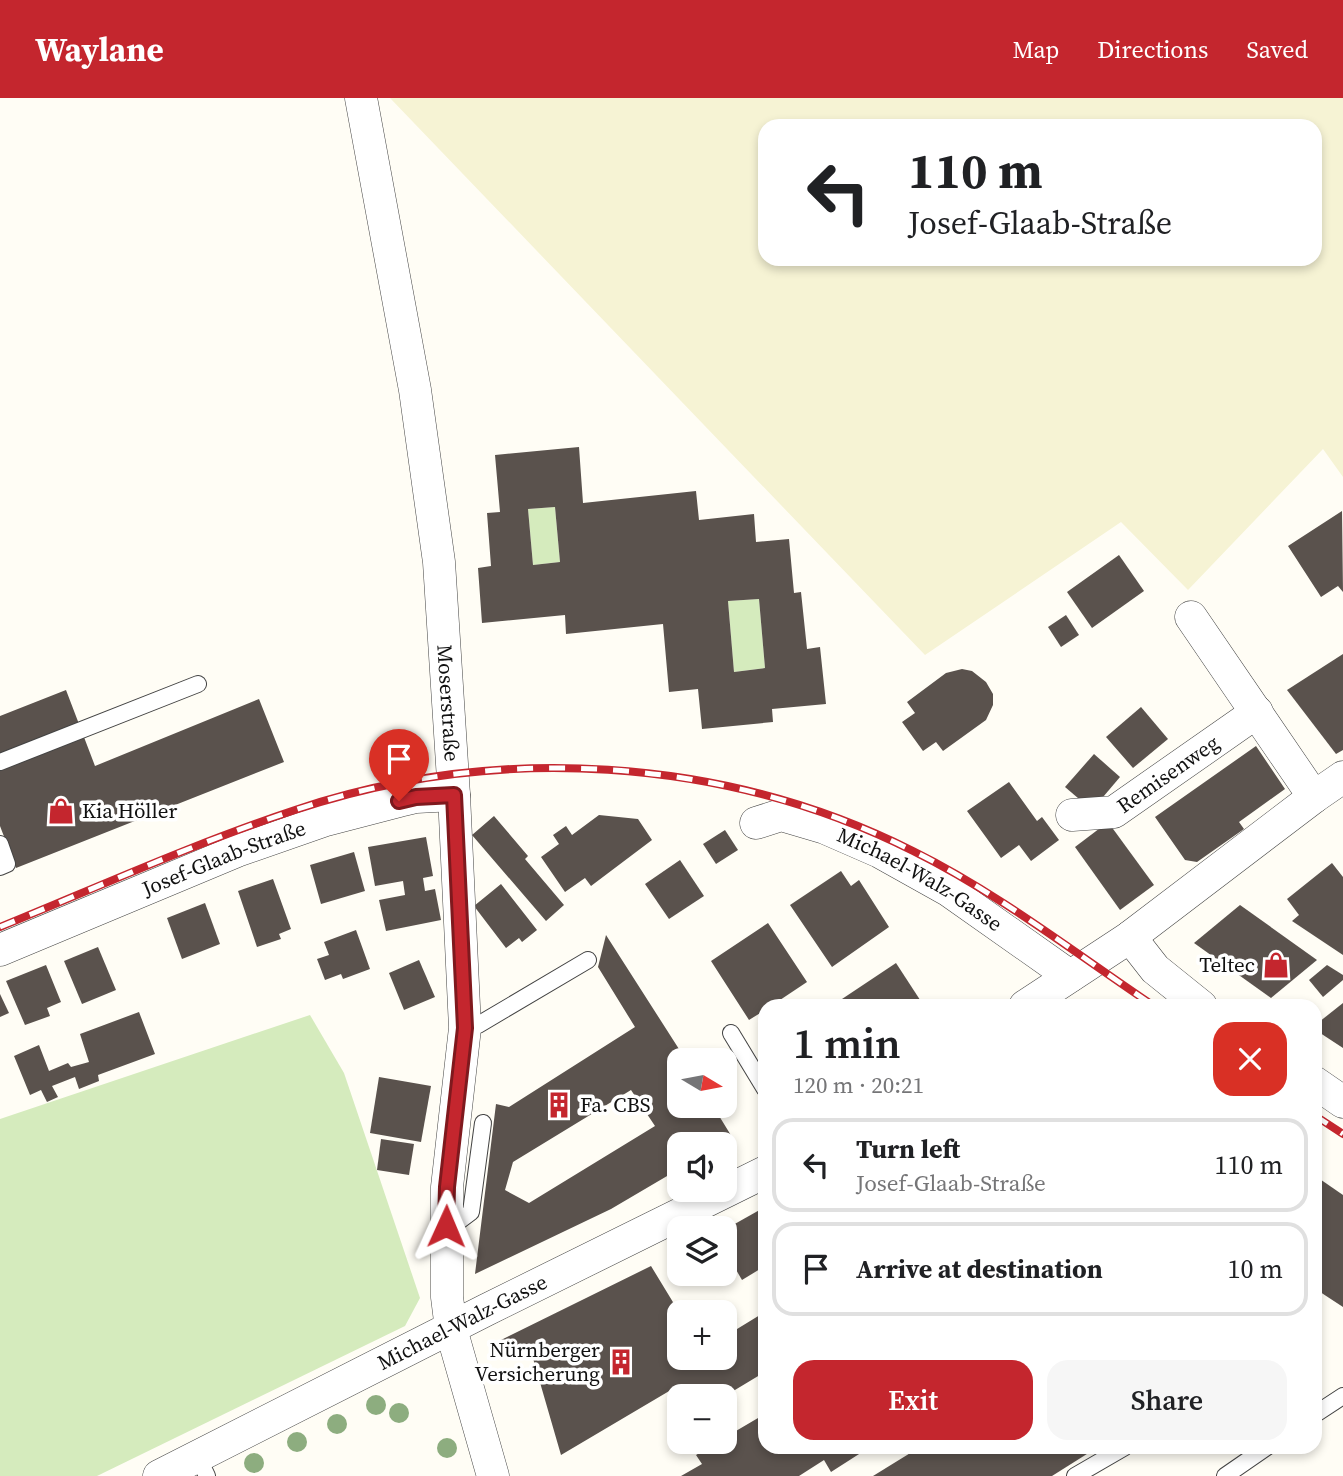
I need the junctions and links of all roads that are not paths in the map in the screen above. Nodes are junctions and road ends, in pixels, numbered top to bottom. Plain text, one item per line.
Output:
1 (361, 98) edge
2 (1191, 617) dead end
3 (198, 684) dead end
4 (1257, 712) junction
5 (0, 762) edge
6 (1343, 778) edge
7 (454, 795) junction
8 (1314, 797) junction
9 (1072, 815) dead end
10 (756, 822) dead end
11 (0, 844) edge
12 (0, 867) edge
13 (1130, 937) junction
14 (0, 950) edge
15 (587, 960) dead end
16 (1070, 976) junction
17 (1036, 999) edge
18 (1192, 999) edge
19 (465, 1028) junction
20 (731, 1033) dead end
21 (758, 1077) edge
22 (1322, 1088) edge
23 (1343, 1102) edge
24 (484, 1123) dead end
25 (758, 1176) edge
26 (446, 1226) junction
27 (451, 1329) junction
28 (1343, 1396) edge
29 (1322, 1410) edge
30 (1113, 1454) edge
31 (1257, 1454) edge
32 (202, 1466) edge
33 (159, 1476) edge
34 (493, 1476) edge
35 (1075, 1476) edge
36 (1225, 1476) edge

1 - 7 street, Moserstraße
2 - 4 street
3 - 5 lane
4 - 8 street
4 - 9 street, Remisenweg
6 - 8 street
7 - 14 street, Josef-Glaab-Straße
7 - 19 street, Moserstraße
8 - 13 street
10 - 16 street, Michael-Walz-Gasse
11 - 12 lane
13 - 16 street
13 - 18 street
15 - 19 lane
16 - 17 street
19 - 26 street, Moserstraße
20 - 21 lane
22 - 23 street
24 - 26 lane
25 - 27 street, Michael-Walz-Gasse
26 - 27 street, Moserstraße
27 - 32 street, Michael-Walz-Gasse
27 - 34 street, Moserstraße
28 - 29 lane
30 - 35 lane
31 - 36 lane
32 - 33 street, Michael-Walz-Gasse

